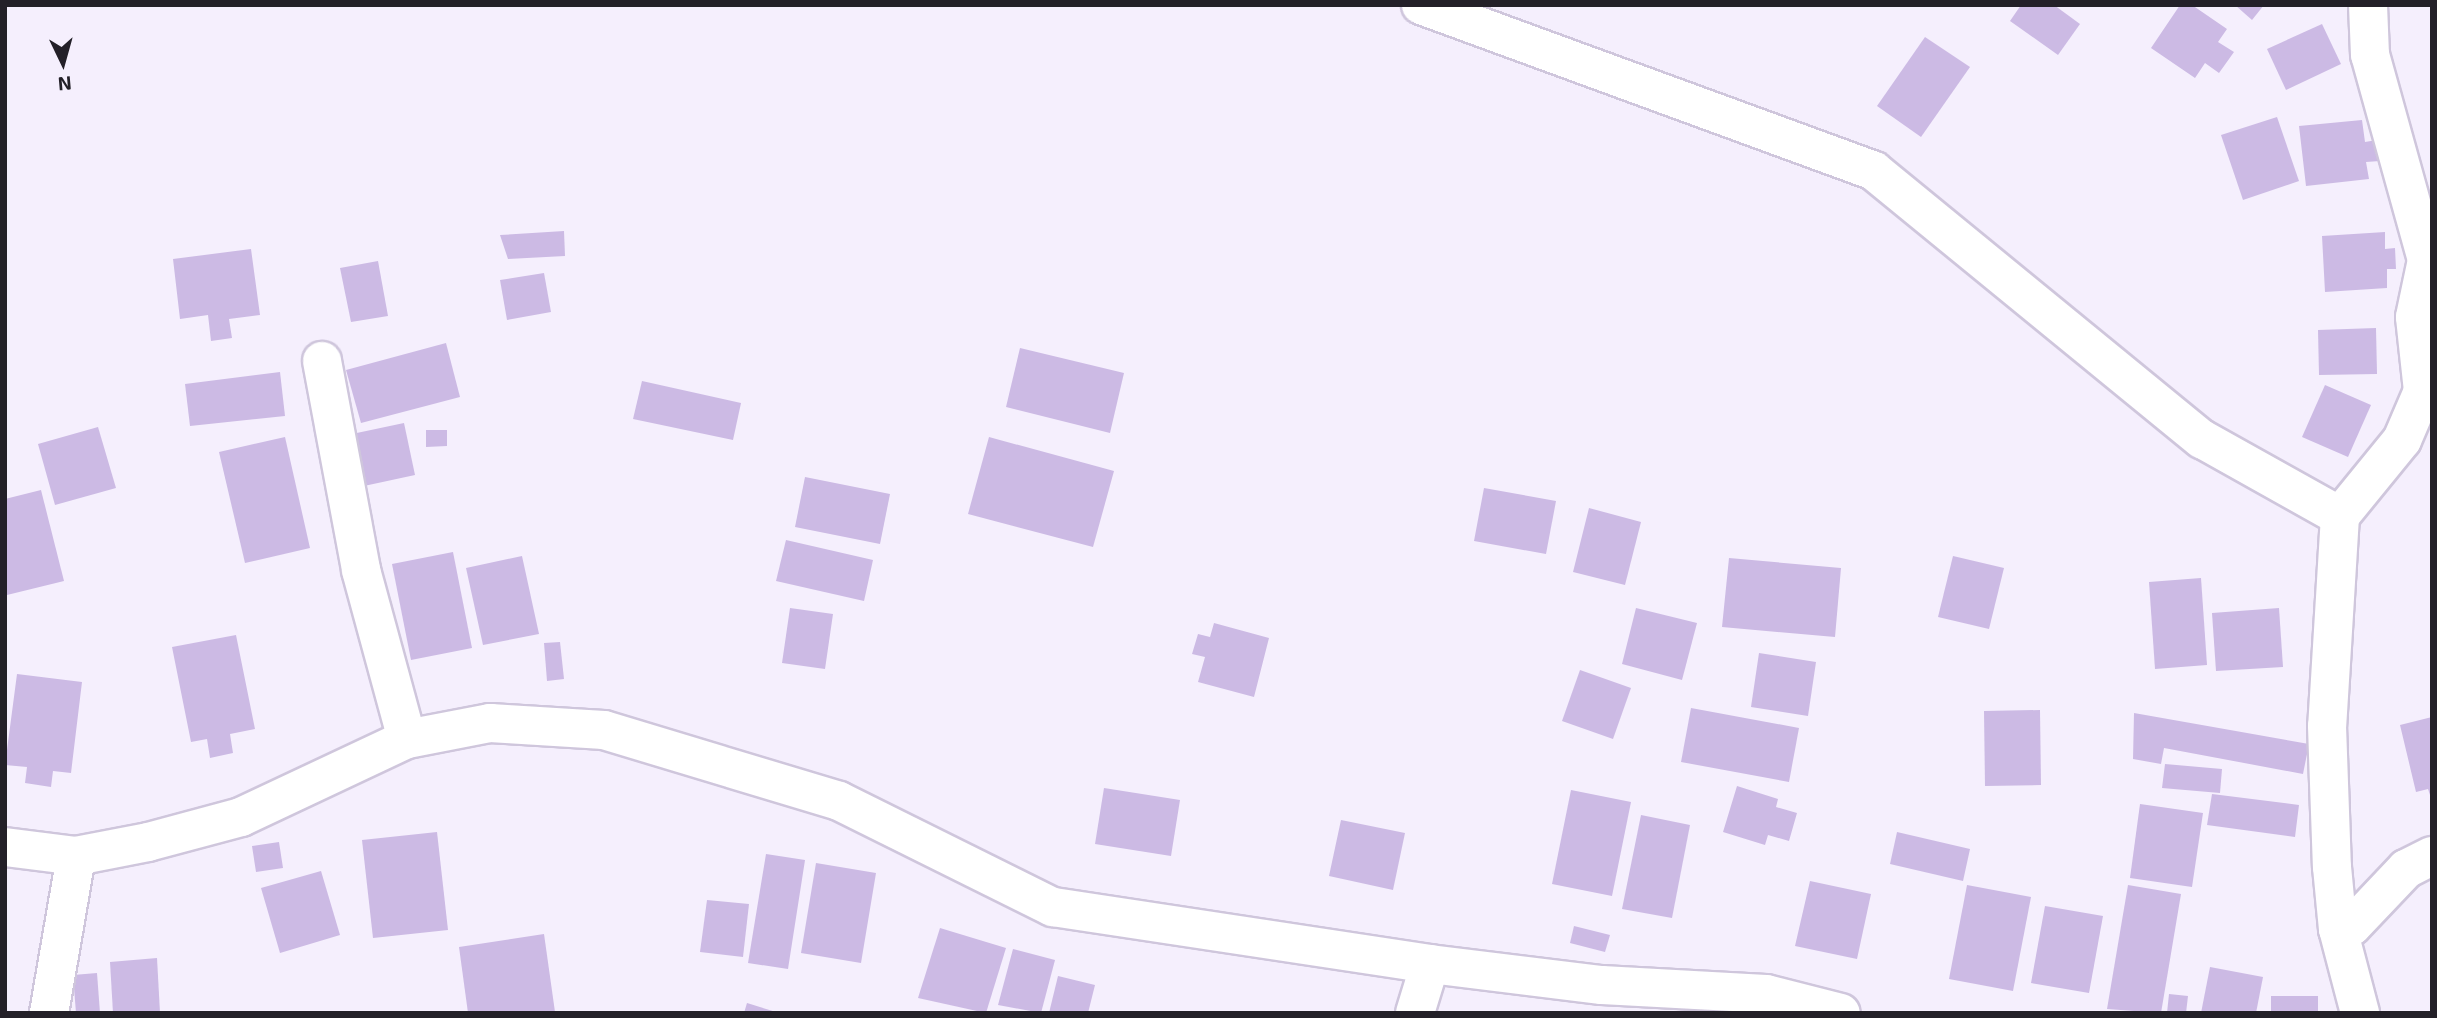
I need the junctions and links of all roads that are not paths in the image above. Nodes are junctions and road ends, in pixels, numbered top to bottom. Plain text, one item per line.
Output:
1 (1421, 5) edge
2 (2368, 5) edge
3 (322, 361) dead end
4 (2340, 516) junction
5 (407, 739) junction
6 (5, 847) edge
7 (76, 856) junction
8 (2432, 856) edge
9 (2338, 929) junction
10 (1430, 964) junction
11 (49, 1013) edge
12 (1415, 1013) edge
13 (1842, 1013) edge
14 (2360, 1013) edge

1 - 4 street
2 - 4 street
3 - 5 street
4 - 9 street
5 - 7 street
5 - 10 street
6 - 7 street
7 - 11 street
8 - 9 street
9 - 14 street
10 - 12 street
10 - 13 street

